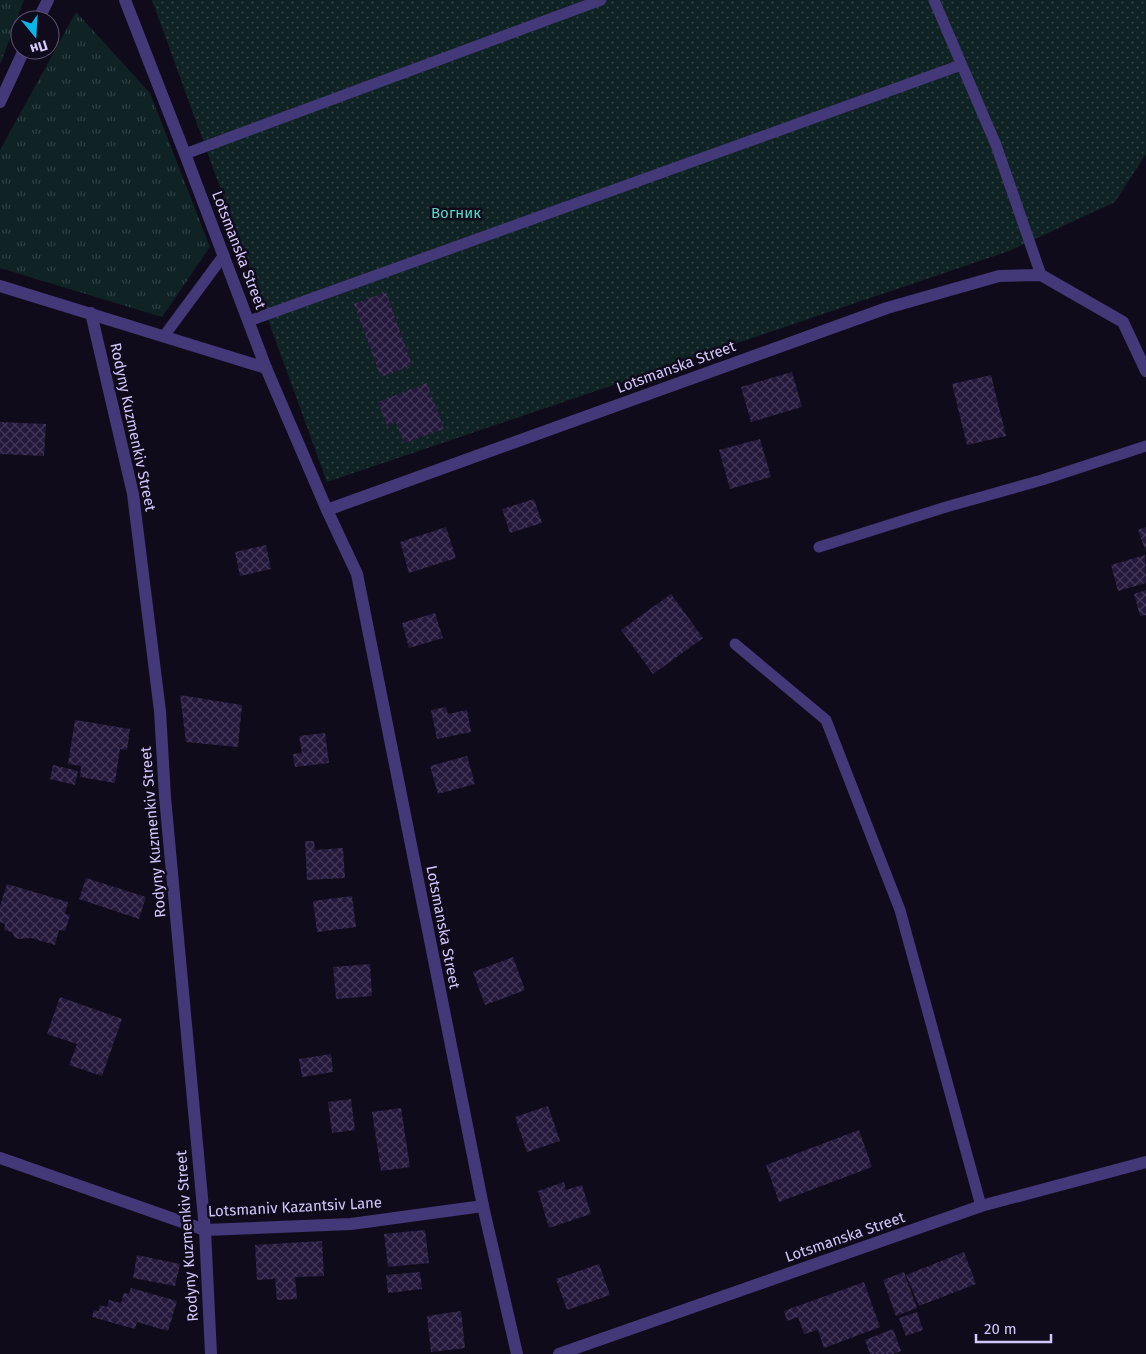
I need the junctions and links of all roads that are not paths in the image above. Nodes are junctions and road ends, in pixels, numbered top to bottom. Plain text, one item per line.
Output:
1 (124, 0) edge
2 (601, 0) edge
3 (934, 0) edge
4 (19, 60) edge
5 (961, 64) junction
6 (0, 102) edge
7 (186, 154) junction
8 (224, 255) junction
9 (1040, 275) junction
10 (0, 286) edge
11 (90, 313) junction
12 (248, 321) junction
13 (164, 336) junction
14 (266, 368) junction
15 (1146, 371) edge
16 (1146, 446) edge
17 (327, 510) junction
18 (819, 547) dead end
19 (735, 644) dead end
20 (0, 1158) edge
21 (1146, 1162) edge
22 (482, 1206) junction
23 (981, 1206) junction
24 (204, 1230) junction
25 (211, 1354) edge
26 (517, 1354) edge
27 (559, 1354) edge

1 - 7 street, Lotsmanska Street
2 - 7 lane
3 - 5 lane
4 - 6 street
5 - 9 lane
5 - 12 lane
7 - 8 street, Lotsmanska Street
8 - 12 street, Lotsmanska Street
8 - 13 lane
9 - 15 street
9 - 17 street, Lotsmanska Street
10 - 11 street
11 - 13 street
11 - 24 street, Rodyny Kuzmenkiv Street
12 - 14 street, Lotsmanska Street
13 - 14 street
14 - 17 street, Lotsmanska Street
16 - 18 lane
17 - 22 street, Lotsmanska Street
19 - 23 lane
20 - 24 street, Lotsmaniv Kazantsiv Lane
21 - 23 street, Lotsmanska Street
22 - 24 street, Lotsmaniv Kazantsiv Lane
22 - 26 street, Lotsmanska Street
23 - 27 street, Lotsmanska Street
24 - 25 street, Rodyny Kuzmenkiv Street

